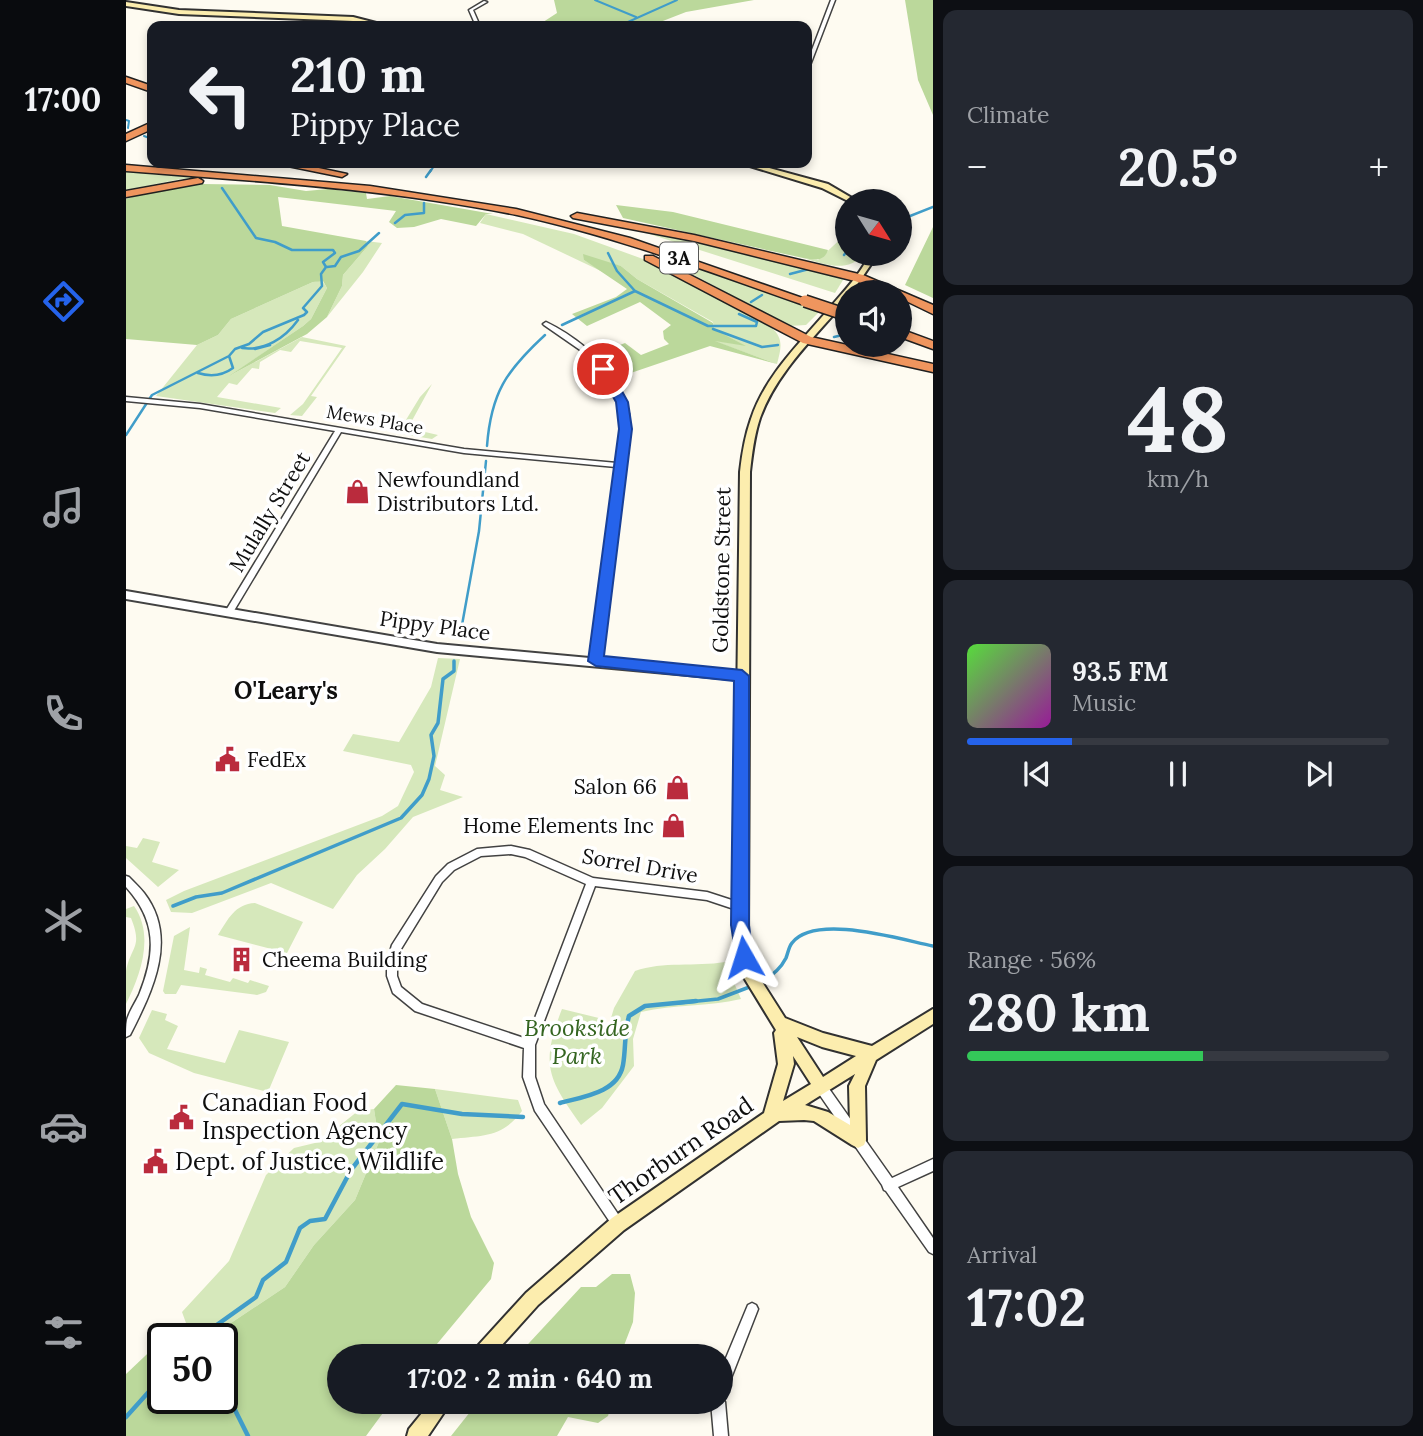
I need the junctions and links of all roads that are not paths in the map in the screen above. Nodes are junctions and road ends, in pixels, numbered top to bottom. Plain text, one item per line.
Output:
1 (833, 0) edge
2 (485, 2) dead end
3 (126, 4) edge
4 (362, 21) edge
5 (476, 21) edge
6 (812, 55) edge
7 (126, 75) edge
8 (147, 79) edge
9 (126, 80) edge
10 (147, 87) edge
11 (147, 128) edge
12 (126, 138) edge
13 (126, 158) edge
14 (147, 160) edge
15 (126, 168) edge
16 (258, 168) edge
17 (306, 168) edge
18 (766, 168) edge
19 (770, 169) joint
20 (345, 175) junction
21 (319, 182) junction
22 (835, 191) edge
23 (126, 194) edge
24 (572, 215) junction
25 (552, 220) junction
26 (866, 266) edge
27 (859, 278) junction
28 (864, 280) edge
29 (809, 297) junction
30 (912, 300) edge
31 (835, 302) edge
32 (835, 309) edge
33 (933, 310) edge
34 (546, 324) dead end
35 (912, 326) edge
36 (933, 333) edge
37 (912, 338) edge
38 (807, 341) junction
39 (933, 345) edge
40 (933, 368) edge
41 (126, 399) edge
42 (339, 430) junction
43 (621, 465) junction
44 (126, 595) edge
45 (229, 612) junction
46 (596, 661) junction
47 (742, 676) junction
48 (126, 880) edge
49 (592, 882) junction
50 (740, 908) junction
51 (933, 1016) edge
52 (780, 1023) junction
53 (126, 1032) edge
54 (530, 1045) junction
55 (872, 1053) junction
56 (821, 1087) junction
57 (771, 1118) junction
58 (858, 1140) junction
59 (933, 1165) edge
60 (888, 1186) junction
61 (618, 1224) junction
62 (933, 1248) edge
63 (752, 1309) dead end
64 (491, 1344) edge
65 (733, 1356) edge
66 (433, 1414) edge
67 (719, 1414) edge
68 (416, 1436) edge
69 (721, 1436) edge

1 - 6 street
2 - 5 street
3 - 4 main road
7 - 8 highway
9 - 10 highway
11 - 12 highway
13 - 14 highway
15 - 21 highway, 3A
16 - 20 highway, 3A
17 - 20 highway
18 - 19 main road
19 - 22 main road
20 - 24 highway, 3A
21 - 23 highway
21 - 25 highway, 3A
24 - 27 highway
24 - 29 highway, 3A
25 - 29 highway, 3A
25 - 38 highway
26 - 27 main road
27 - 28 highway
27 - 38 main road, Goldstone Street
29 - 31 highway, 3A
29 - 32 highway, 3A, bridge
30 - 33 highway
34 - 43 street
35 - 36 highway
37 - 39 highway
38 - 40 highway
38 - 47 main road, Goldstone Street
41 - 42 street, Mews Place
42 - 43 street, Mews Place
42 - 45 street, Mulally Street
43 - 46 street
44 - 45 street, Pippy Place
45 - 46 street, Pippy Place
46 - 47 street, Pippy Place
47 - 50 main road, Goldstone Street
48 - 53 street
49 - 50 street, Sorrel Drive
49 - 54 street
49 - 54 street, Sorrel Drive
50 - 52 main road, Goldstone Street
51 - 55 main road, Thorburn Road
52 - 55 main road
52 - 56 main road, Goldstone Street
52 - 57 main road
54 - 61 street
55 - 56 main road, Thorburn Road
55 - 58 main road
56 - 57 main road, Thorburn Road
56 - 58 street
57 - 58 main road
57 - 61 main road, Thorburn Road
58 - 60 street
59 - 60 street
60 - 62 street
61 - 64 main road, Thorburn Road
63 - 65 street
66 - 68 main road
67 - 69 street

